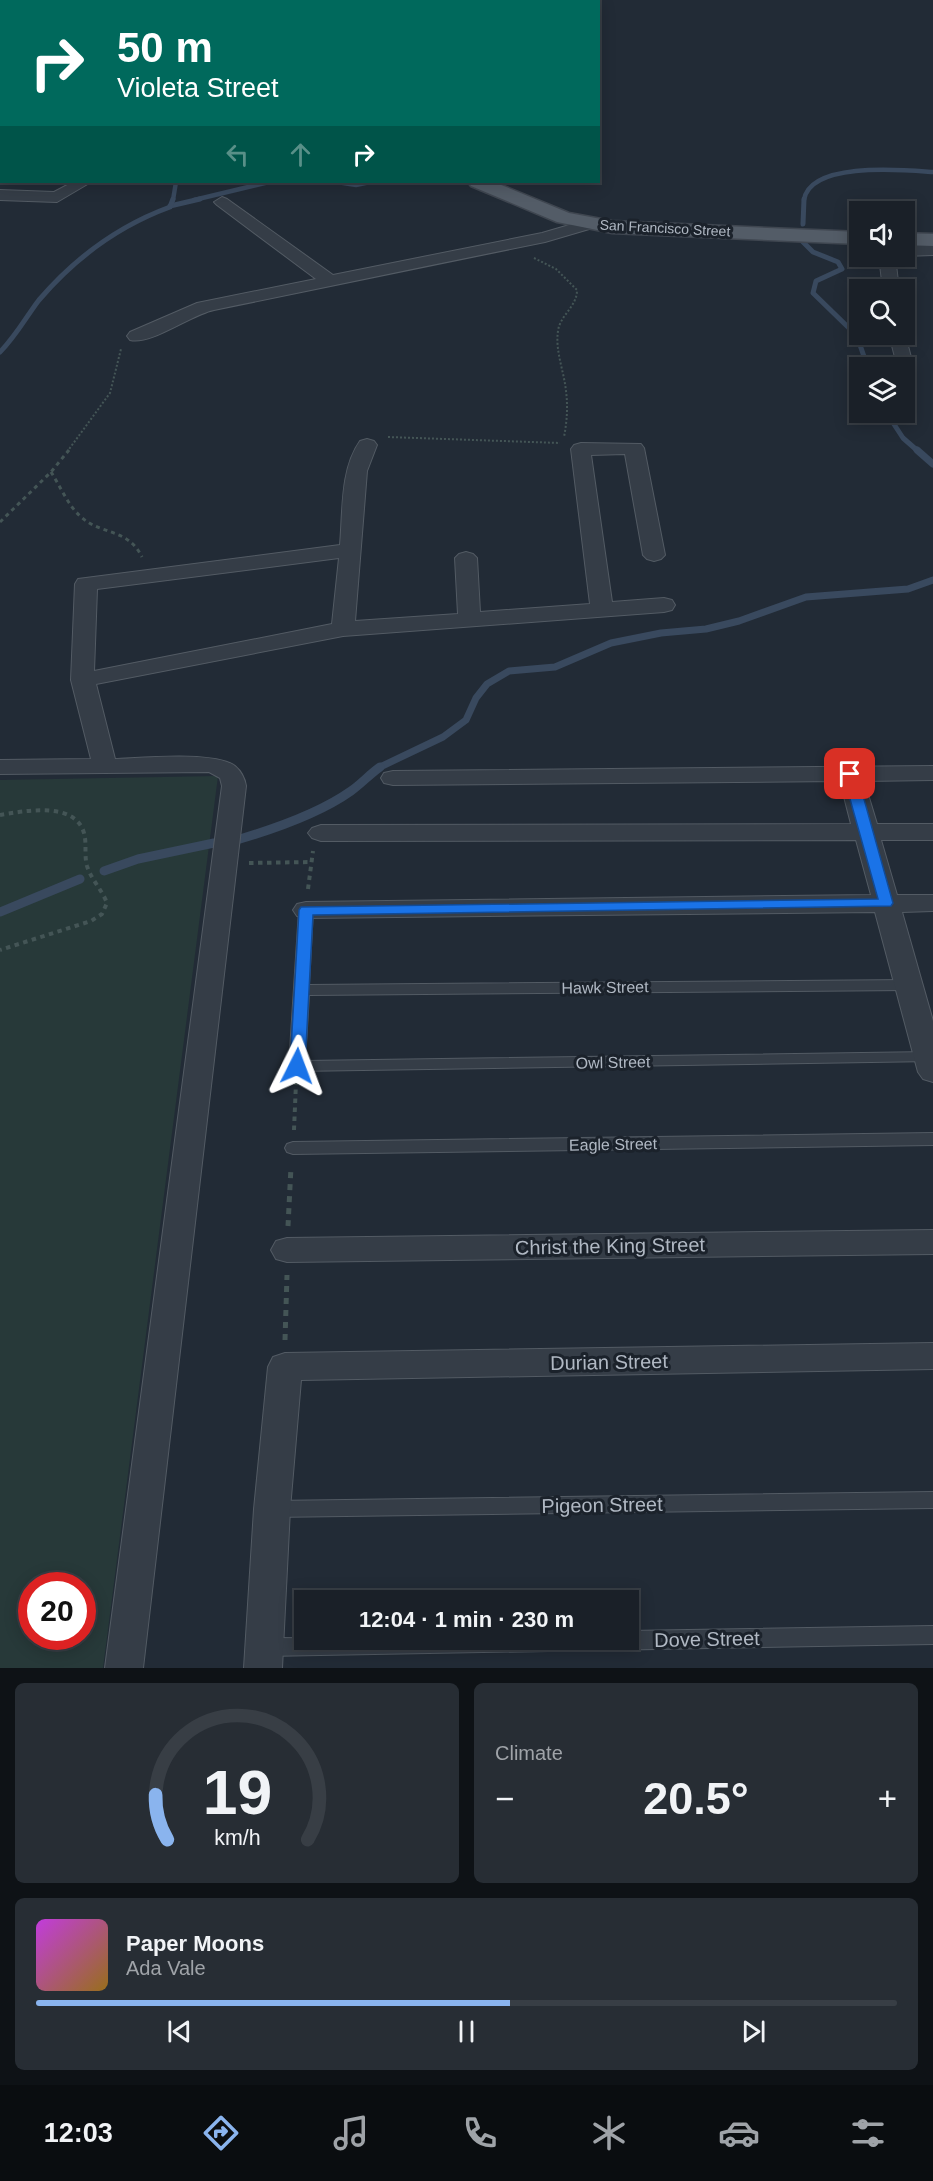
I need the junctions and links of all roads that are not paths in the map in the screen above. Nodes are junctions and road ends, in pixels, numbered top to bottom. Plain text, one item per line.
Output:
1 (81, 183) edge
2 (480, 183) edge
3 (0, 195) edge
4 (222, 202) dead end
5 (590, 224) junction
6 (849, 238) edge
7 (915, 239) edge
8 (933, 240) edge
9 (933, 250) edge
10 (915, 251) edge
11 (330, 281) junction
12 (136, 336) road end
13 (367, 445) road end
14 (350, 550) junction
15 (654, 555) dead end
16 (466, 558) dead end
17 (664, 605) dead end
18 (602, 610) junction
19 (469, 620) junction
20 (343, 628) junction
21 (83, 680) junction
22 (105, 765) junction
23 (0, 767) edge
24 (933, 773) edge
25 (850, 774) junction
26 (393, 778) dead end
27 (866, 832) junction
28 (933, 832) edge
29 (321, 833) road end
30 (886, 903) junction
31 (933, 903) edge
32 (306, 910) joint
33 (909, 985) junction
34 (302, 990) junction
35 (931, 1064) edge
36 (933, 1139) edge
37 (292, 1148) road end
38 (933, 1242) edge
39 (287, 1250) road end
40 (933, 1356) edge
41 (933, 1500) edge
42 (272, 1509) junction
43 (933, 1635) edge
44 (264, 1657) edge
45 (124, 1668) edge

1 - 3 street
2 - 5 main road, San Francisco Street
4 - 11 street
5 - 6 main road, San Francisco Street
5 - 11 street
7 - 8 main road
9 - 10 street
11 - 12 street
13 - 14 street
14 - 20 street
14 - 21 street
15 - 18 street
16 - 19 street
17 - 18 street
18 - 19 street
19 - 20 street
20 - 21 street
21 - 22 street
22 - 23 street
22 - 45 street
24 - 25 street
25 - 26 street
25 - 27 street
27 - 28 street
27 - 29 street
27 - 30 street
30 - 31 street
30 - 32 street
30 - 33 street
32 - 34 lane
33 - 34 lane, Hawk Street
33 - 35 street
34 - 35 lane, Owl Street
36 - 37 lane, Eagle Street
38 - 39 street, Christ the King Street
40 - 42 street, Durian Street
41 - 42 lane, Pigeon Street
42 - 44 street
43 - 44 lane, Dove Street

